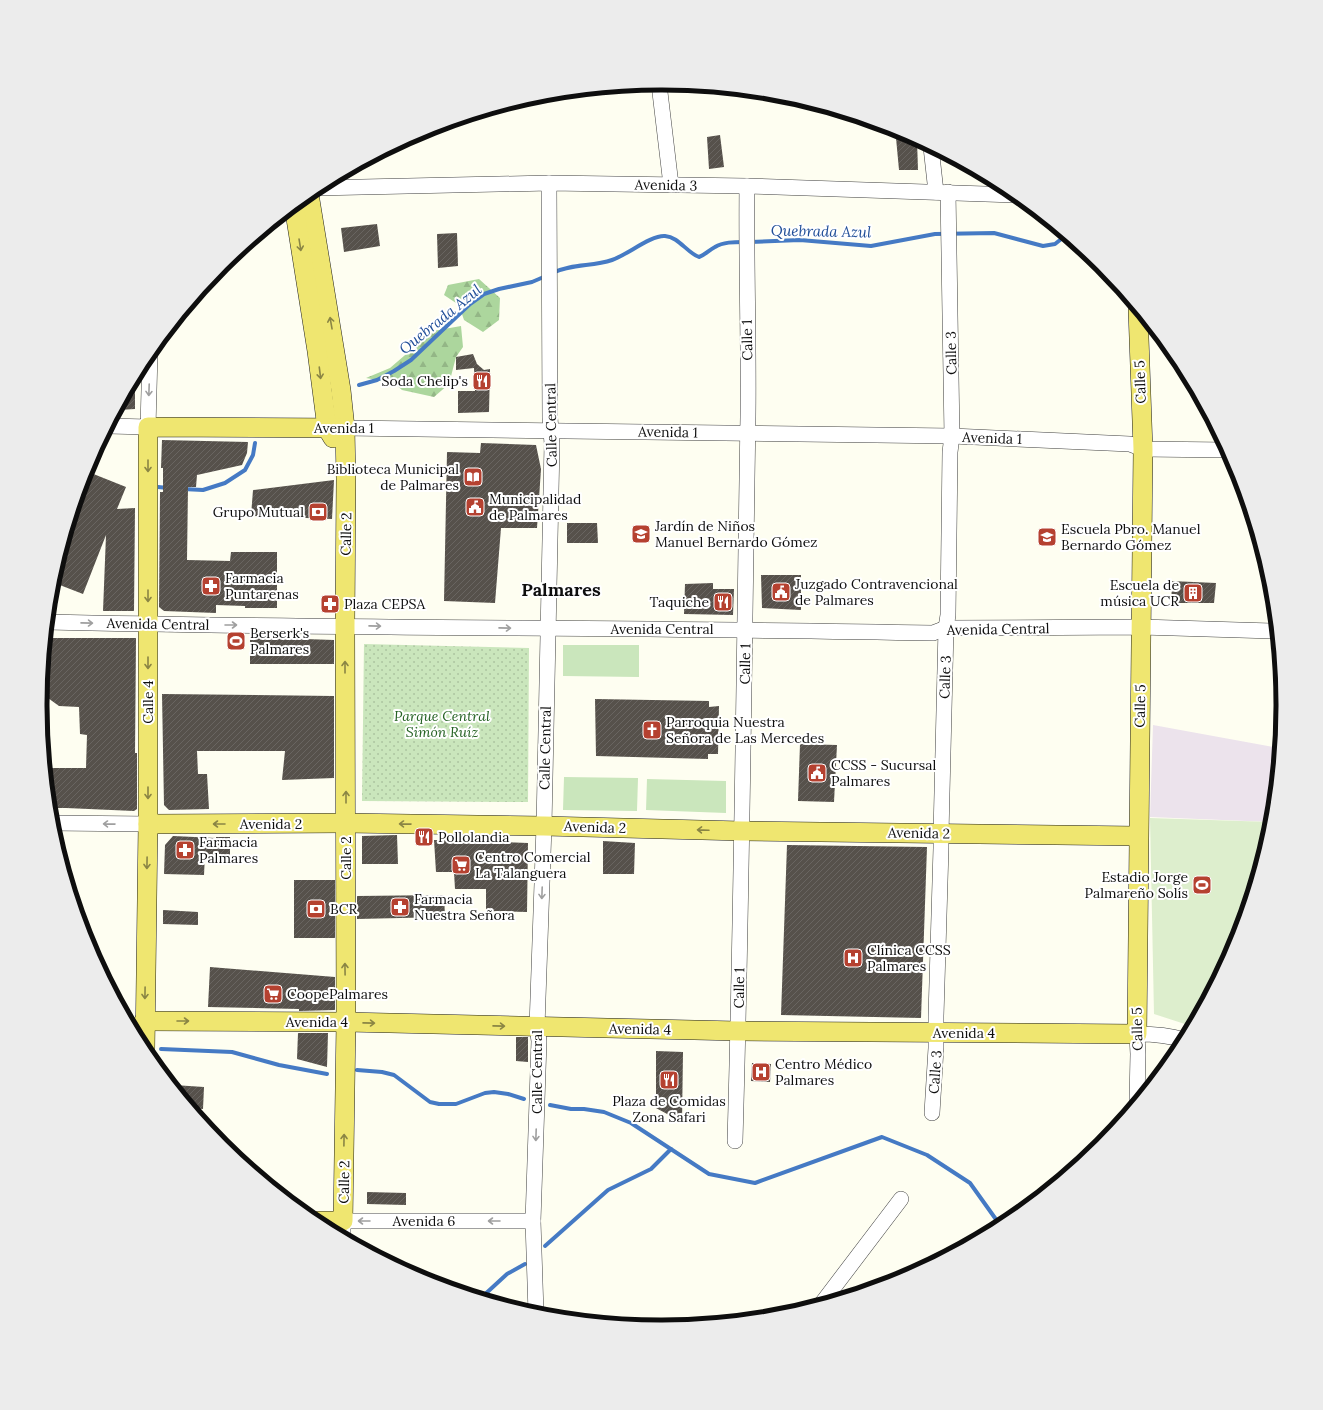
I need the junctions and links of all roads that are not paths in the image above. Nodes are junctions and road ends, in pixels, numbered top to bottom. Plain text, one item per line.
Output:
1 (660, 90) edge
2 (932, 154) edge
3 (548, 183) junction
4 (671, 185) junction
5 (747, 186) junction
6 (330, 188) edge
7 (942, 192) junction
8 (1004, 195) edge
9 (310, 201) edge
10 (295, 212) edge
11 (1138, 318) edge
12 (150, 366) edge
13 (114, 426) edge
14 (148, 427) junction
15 (336, 428) junction
16 (552, 431) junction
17 (747, 433) junction
18 (952, 436) junction
19 (1143, 449) junction
20 (1220, 450) edge
21 (53, 622) edge
22 (148, 624) junction
23 (345, 626) junction
24 (1141, 627) junction
25 (547, 628) junction
26 (946, 628) junction
27 (745, 629) junction
28 (1272, 631) edge
29 (59, 823) edge
30 (346, 823) junction
31 (148, 824) junction
32 (544, 826) junction
33 (742, 832) junction
34 (941, 834) junction
35 (1138, 836) junction
36 (144, 1021) junction
37 (346, 1022) junction
38 (537, 1027) junction
39 (738, 1031) junction
40 (936, 1033) junction
41 (1136, 1034) junction
42 (144, 1035) edge
43 (1177, 1038) edge
44 (1137, 1094) edge
45 (932, 1113) dead end
46 (735, 1141) dead end
47 (901, 1198) dead end
48 (533, 1221) junction
49 (343, 1229) edge
50 (826, 1297) edge
51 (536, 1307) edge

1 - 4 street
2 - 7 street, Calle 3
3 - 4 street, Avenida 3
3 - 6 street, Avenida 3
3 - 16 street, Calle Central
4 - 5 street, Avenida 3
5 - 7 street, Avenida 3
5 - 17 street, Calle 1
7 - 8 street, Avenida 3
7 - 18 street, Calle 3
15 -> 9 main road, Calle 2
10 -> 15 main road, Calle 2
11 - 19 main road, Calle 5
12 -> 14 street, Calle 4
13 - 14 street, Avenida 1
14 - 15 main road, Avenida 1
14 -> 22 main road, Calle 4
15 - 16 street, Avenida 1
15 - 23 main road, Calle 2
16 - 17 street, Avenida 1
16 - 25 street, Calle Central
17 - 18 street, Avenida 1
17 - 27 street, Calle 1
18 - 19 street, Avenida 1
18 - 26 street, Calle 3
19 - 20 street, Avenida 1
19 - 24 main road, Calle 5
21 -> 22 street, Avenida Central
22 -> 23 street, Avenida Central
22 -> 31 main road, Calle 4
23 -> 25 street, Avenida Central
30 -> 23 main road, Calle 2
24 - 26 street, Avenida Central
24 - 28 street, Avenida Central
24 - 35 main road, Calle 5
25 - 27 street, Avenida Central
25 - 32 street, Calle Central
26 - 27 street, Avenida Central
26 - 34 street, Calle 3
27 - 33 street, Calle 1
31 -> 29 street, Avenida 2
30 -> 31 main road, Avenida 2
32 -> 30 main road, Avenida 2
37 -> 30 main road, Calle 2
31 -> 36 main road, Calle 4
33 -> 32 main road, Avenida 2
32 -> 38 street, Calle Central
33 - 34 main road, Avenida 2
33 - 39 street, Calle 1
34 - 35 main road, Avenida 2
34 - 40 street, Calle 3
35 - 41 main road, Calle 5
36 -> 37 main road, Avenida 4
36 - 42 main road, Calle 4
37 -> 38 main road, Avenida 4
49 -> 37 main road, Calle 2
38 - 39 main road, Avenida 4
38 -> 48 street, Calle Central
39 - 40 main road, Avenida 4
39 - 46 street, Calle 1
40 - 41 main road, Avenida 4
40 - 45 street, Calle 3
41 - 43 street
41 - 44 street, Calle 5
47 - 50 street
48 -> 49 street, Avenida 6
48 - 51 street, Calle Central

